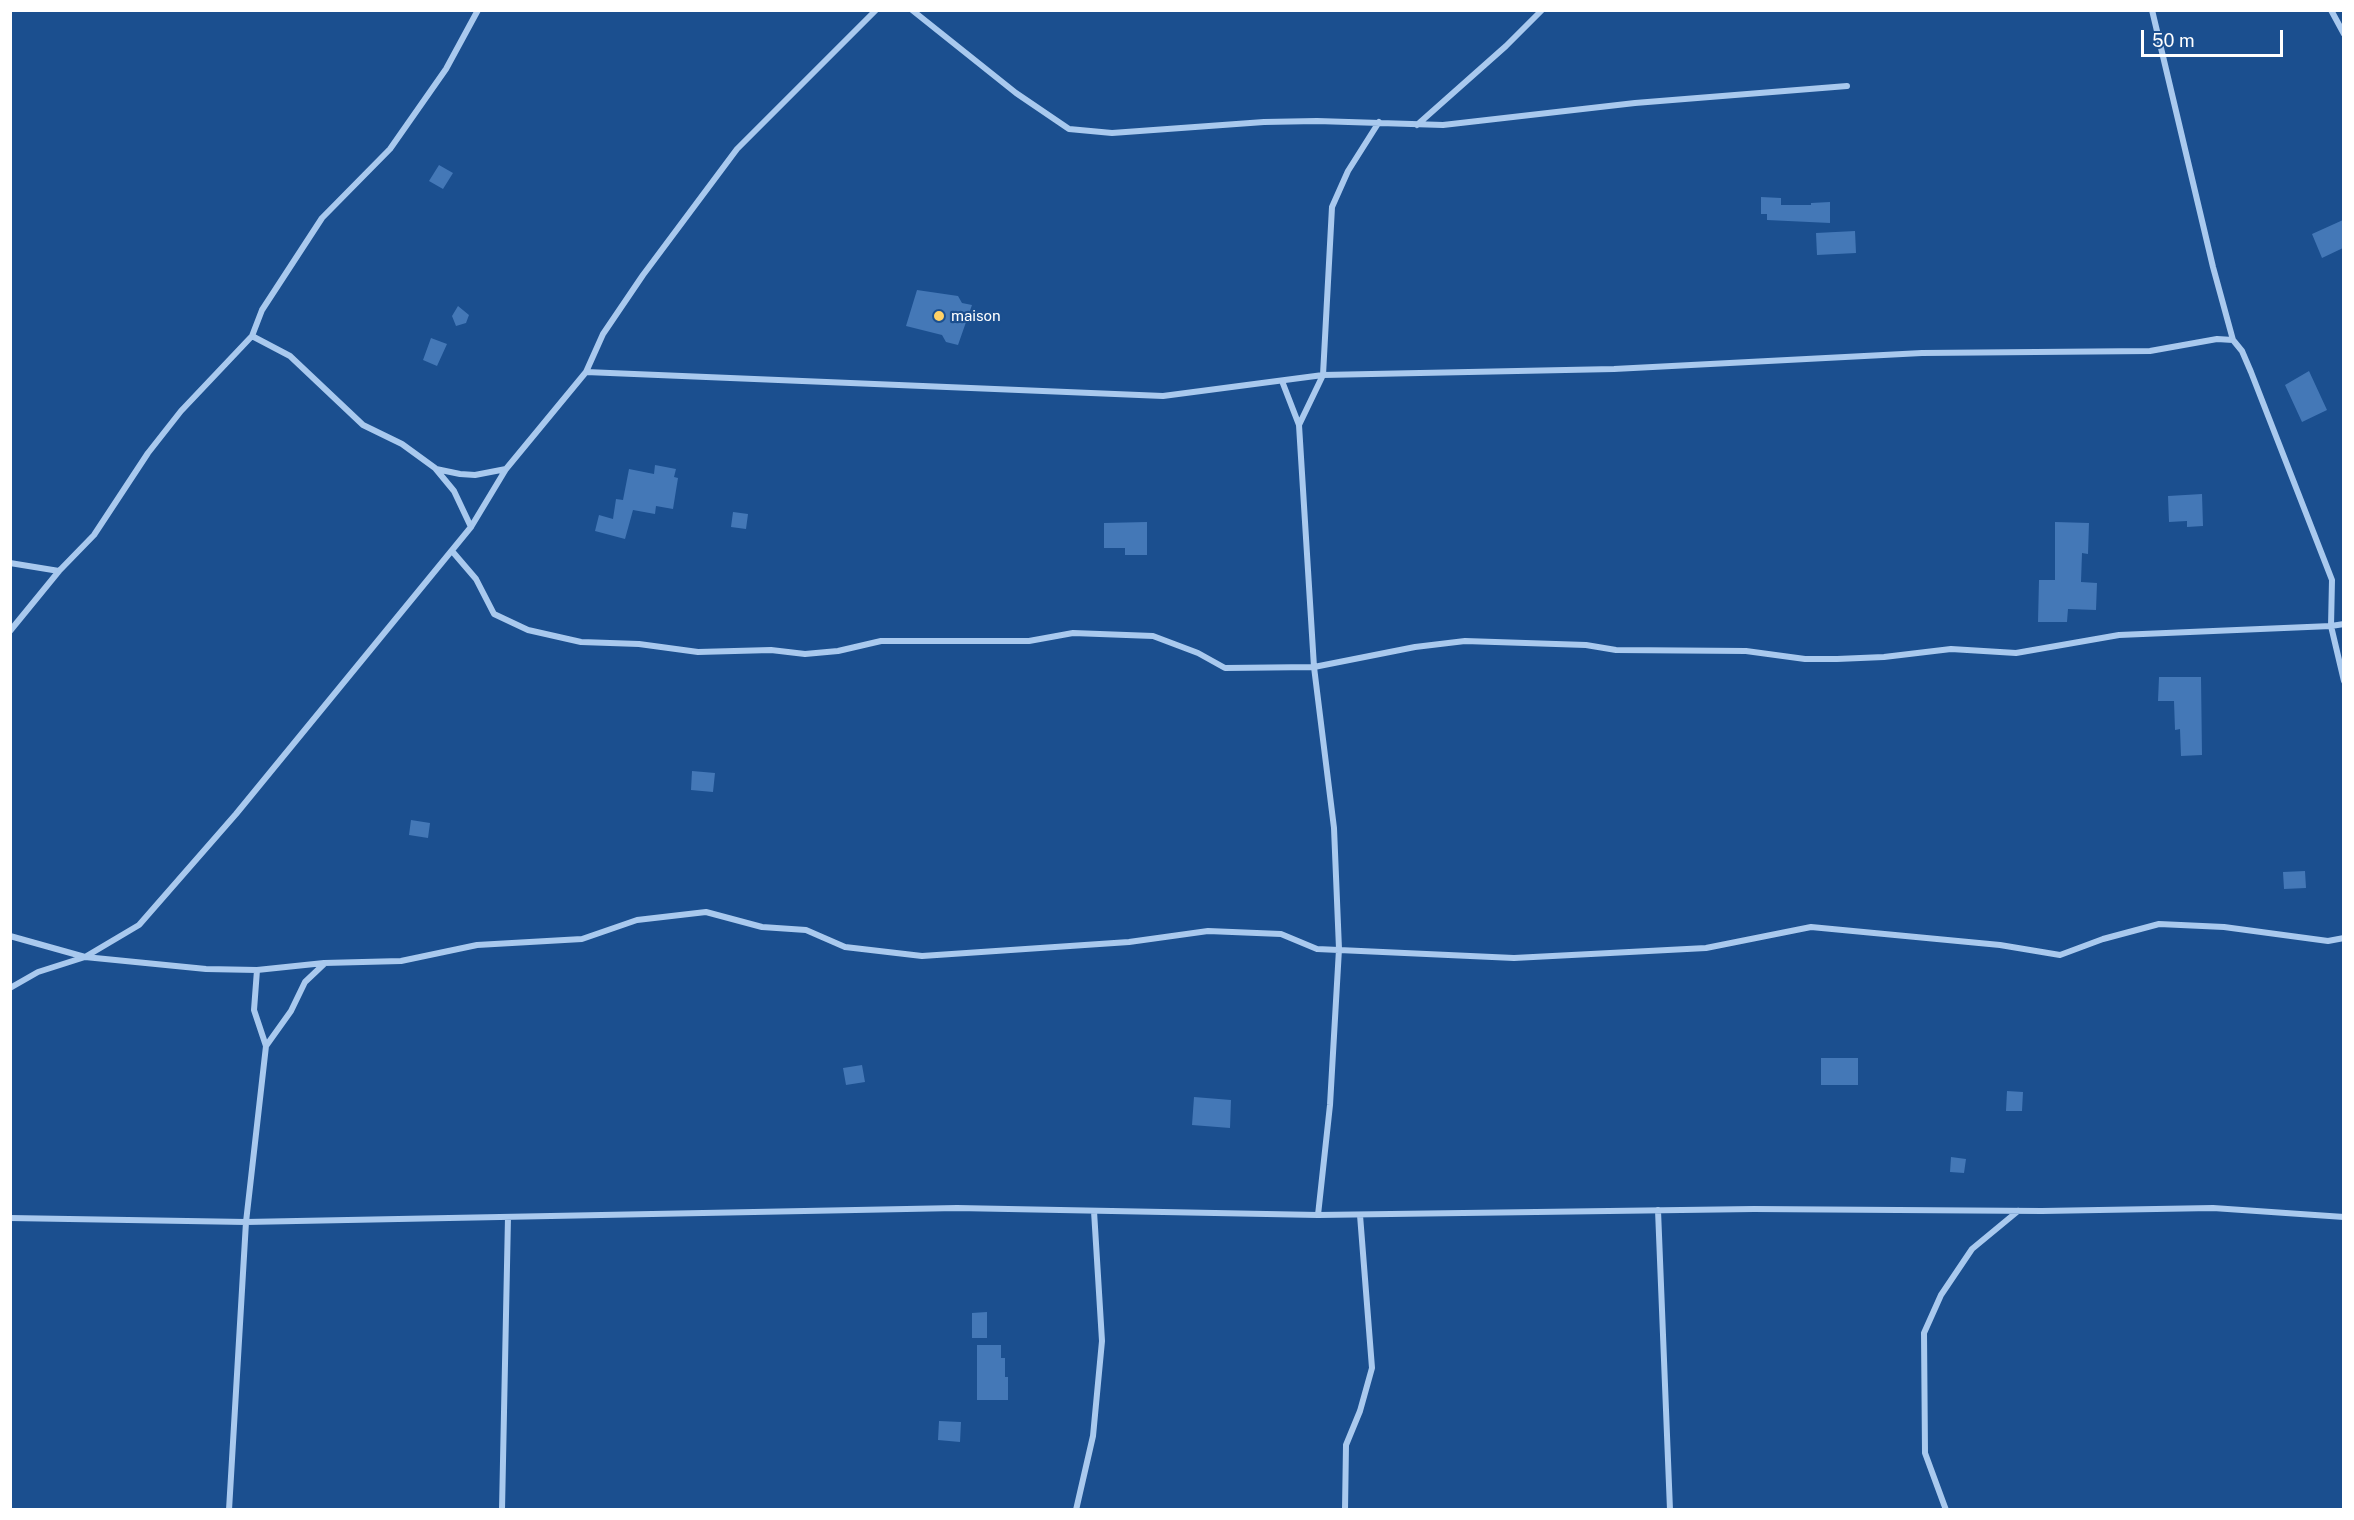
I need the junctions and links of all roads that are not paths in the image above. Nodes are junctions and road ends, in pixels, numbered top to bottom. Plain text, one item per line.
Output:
1 (478, 10) edge
2 (876, 10) edge
3 (912, 10) edge
4 (1542, 10) edge
5 (2152, 10) edge
6 (2331, 10) edge
7 (2343, 34) edge
8 (1847, 86) dead end
9 (1379, 122) junction
10 (1417, 125) junction
11 (252, 336) junction
12 (2233, 340) junction
13 (586, 372) junction
14 (1323, 375) junction
15 (1282, 381) junction
16 (1299, 424) junction
17 (435, 468) junction
18 (506, 469) junction
19 (471, 527) junction
20 (452, 551) junction
21 (10, 563) edge
22 (59, 570) junction
23 (2343, 624) edge
24 (2331, 626) junction
25 (10, 631) edge
26 (1314, 667) junction
27 (2343, 681) edge
28 (10, 936) edge
29 (2343, 938) edge
30 (1339, 949) junction
31 (86, 957) junction
32 (324, 963) junction
33 (257, 970) junction
34 (10, 988) edge
35 (266, 1046) junction
36 (1094, 1210) junction
37 (1658, 1210) junction
38 (2018, 1211) junction
39 (1318, 1215) junction
40 (1360, 1215) junction
41 (508, 1217) junction
42 (2343, 1217) edge
43 (10, 1218) edge
44 (246, 1222) junction
45 (230, 1509) edge
46 (502, 1509) edge
47 (1076, 1509) edge
48 (1345, 1509) edge
49 (1670, 1509) edge
50 (1946, 1509) edge

1 - 11 street
2 - 13 street
3 - 9 street
4 - 10 street
5 - 12 street
6 - 7 street
8 - 10 street
9 - 10 street
9 - 14 street
11 - 17 street
11 - 22 street
12 - 14 street
12 - 24 street
13 - 15 street
13 - 18 street
14 - 15 street
14 - 16 street
15 - 16 street
16 - 26 street
17 - 18 street
17 - 19 street
18 - 19 street
19 - 20 street
20 - 26 street
20 - 31 street
21 - 22 street
22 - 25 street
23 - 24 street
24 - 26 street
24 - 27 street
26 - 30 street
28 - 31 street
29 - 30 street
30 - 32 street
30 - 39 street
31 - 33 street
31 - 34 street
32 - 33 street
32 - 35 street
33 - 35 street
35 - 44 street
36 - 39 street
36 - 41 street
36 - 47 street
37 - 38 street
37 - 40 street
37 - 49 street
38 - 42 street
38 - 50 street
39 - 40 street
40 - 48 street
41 - 44 street
41 - 46 street
43 - 44 street
44 - 45 street

